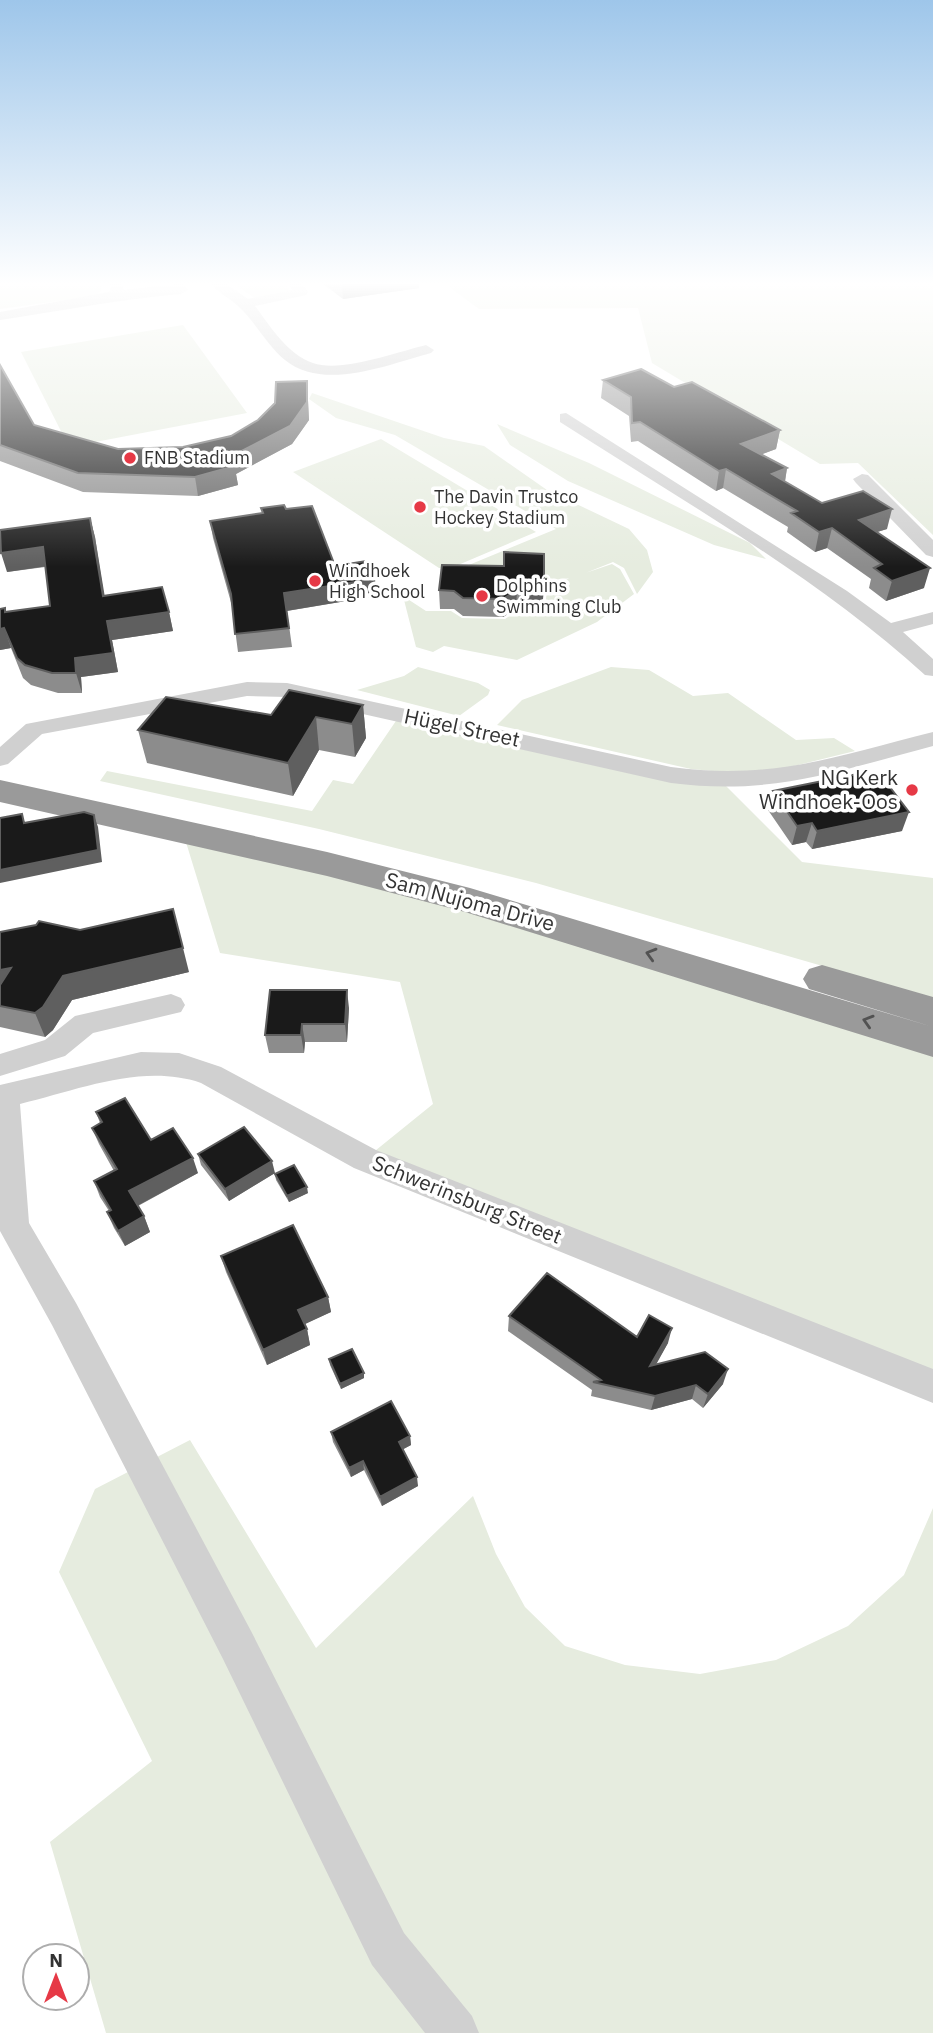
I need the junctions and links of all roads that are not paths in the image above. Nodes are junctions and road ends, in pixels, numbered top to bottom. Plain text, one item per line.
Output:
1 (566, 418) dead end
2 (862, 479) dead end
3 (933, 551) edge
4 (933, 618) edge
5 (888, 630) junction
6 (933, 670) edge
7 (933, 739) edge
8 (0, 759) edge
9 (0, 767) edge
10 (0, 790) edge
11 (171, 1005) dead end
12 (933, 1012) edge
13 (933, 1042) edge
14 (2, 1086) edge
15 (933, 1386) edge
16 (455, 2033) edge

1 - 5 street
2 - 3 street
4 - 5 street
5 - 6 street
7 - 8 street, Hügel Street
9 - 12 highway, Sam Nujoma Drive
13 -> 10 highway, Sam Nujoma Drive
11 - 14 street
14 - 15 street, Schwerinsburg Street
14 - 16 street

